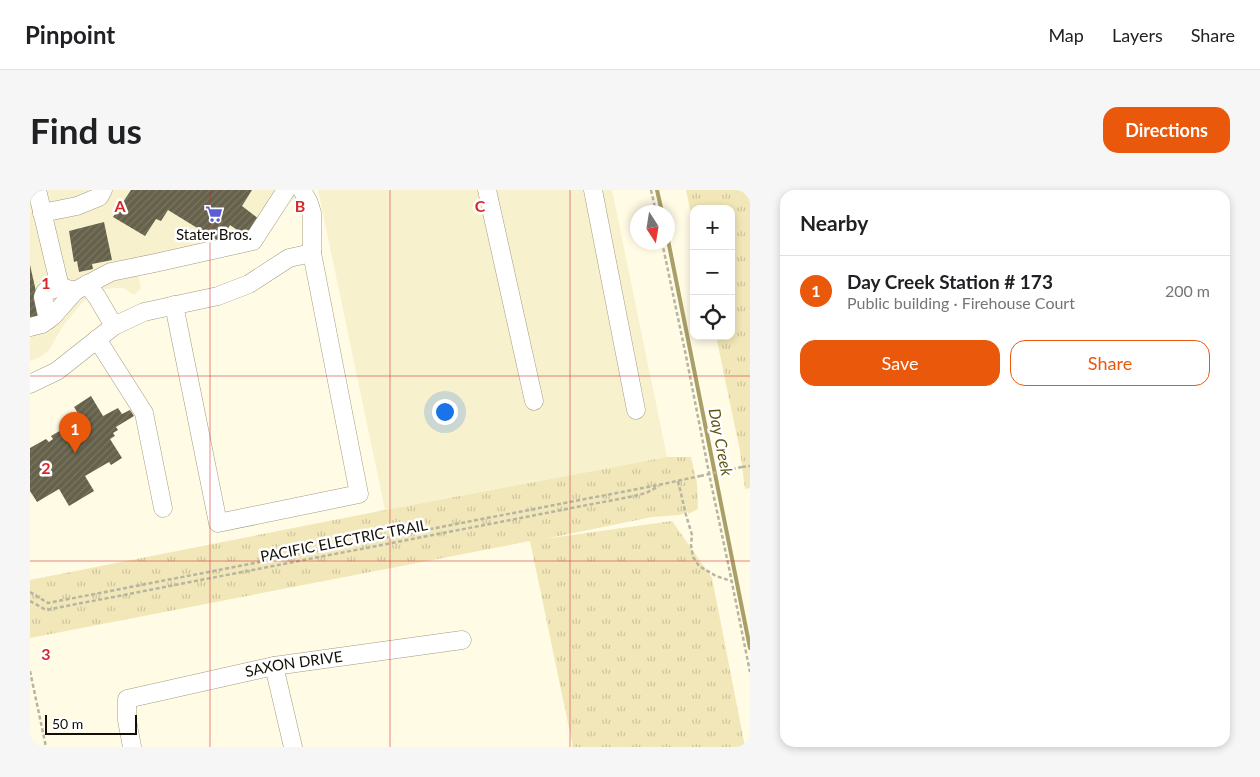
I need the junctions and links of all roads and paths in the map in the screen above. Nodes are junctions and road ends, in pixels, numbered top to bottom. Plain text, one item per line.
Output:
1 (37, 190) edge
2 (103, 190) edge
3 (286, 190) edge
4 (302, 190) edge
5 (593, 190) edge
6 (651, 190) edge
7 (491, 191) edge
8 (654, 205) edge
9 (42, 213) junction
10 (664, 250) edge
11 (312, 253) junction
12 (74, 287) junction
13 (174, 305) junction
14 (114, 326) junction
15 (30, 327) edge
16 (97, 339) junction
17 (30, 384) edge
18 (534, 401) dead end
19 (636, 410) dead end
20 (750, 466) edge
21 (678, 481) junction
22 (663, 484) junction
23 (163, 508) dead end
24 (731, 581) junction
25 (30, 592) edge
26 (30, 601) edge
27 (48, 603) junction
28 (50, 610) junction
29 (462, 640) dead end
30 (274, 666) junction
31 (30, 671) edge
32 (750, 672) edge
33 (46, 747) edge
34 (132, 747) edge
35 (293, 747) edge

1 - 9 street
2 - 9 street
3 - 12 street
4 - 11 street
5 - 19 street
6 - 8 path
7 - 18 street
9 - 12 street
10 - 24 path
11 - 13 street
11 - 13 street
12 - 14 street
12 - 15 street
13 - 14 street
14 - 16 street
16 - 17 street
16 - 23 street
20 - 21 path, PACIFIC ELECTRIC TRAIL, bridge
21 - 22 path, PACIFIC ELECTRIC TRAIL
21 - 24 path
22 - 27 path, PACIFIC ELECTRIC TRAIL
22 - 28 path, PACIFIC ELECTRIC TRAIL
24 - 32 path
25 - 27 path
26 - 28 path
27 - 28 path
29 - 30 street, SAXON DRIVE
30 - 34 street, SAXON DRIVE
30 - 35 street
31 - 33 path

